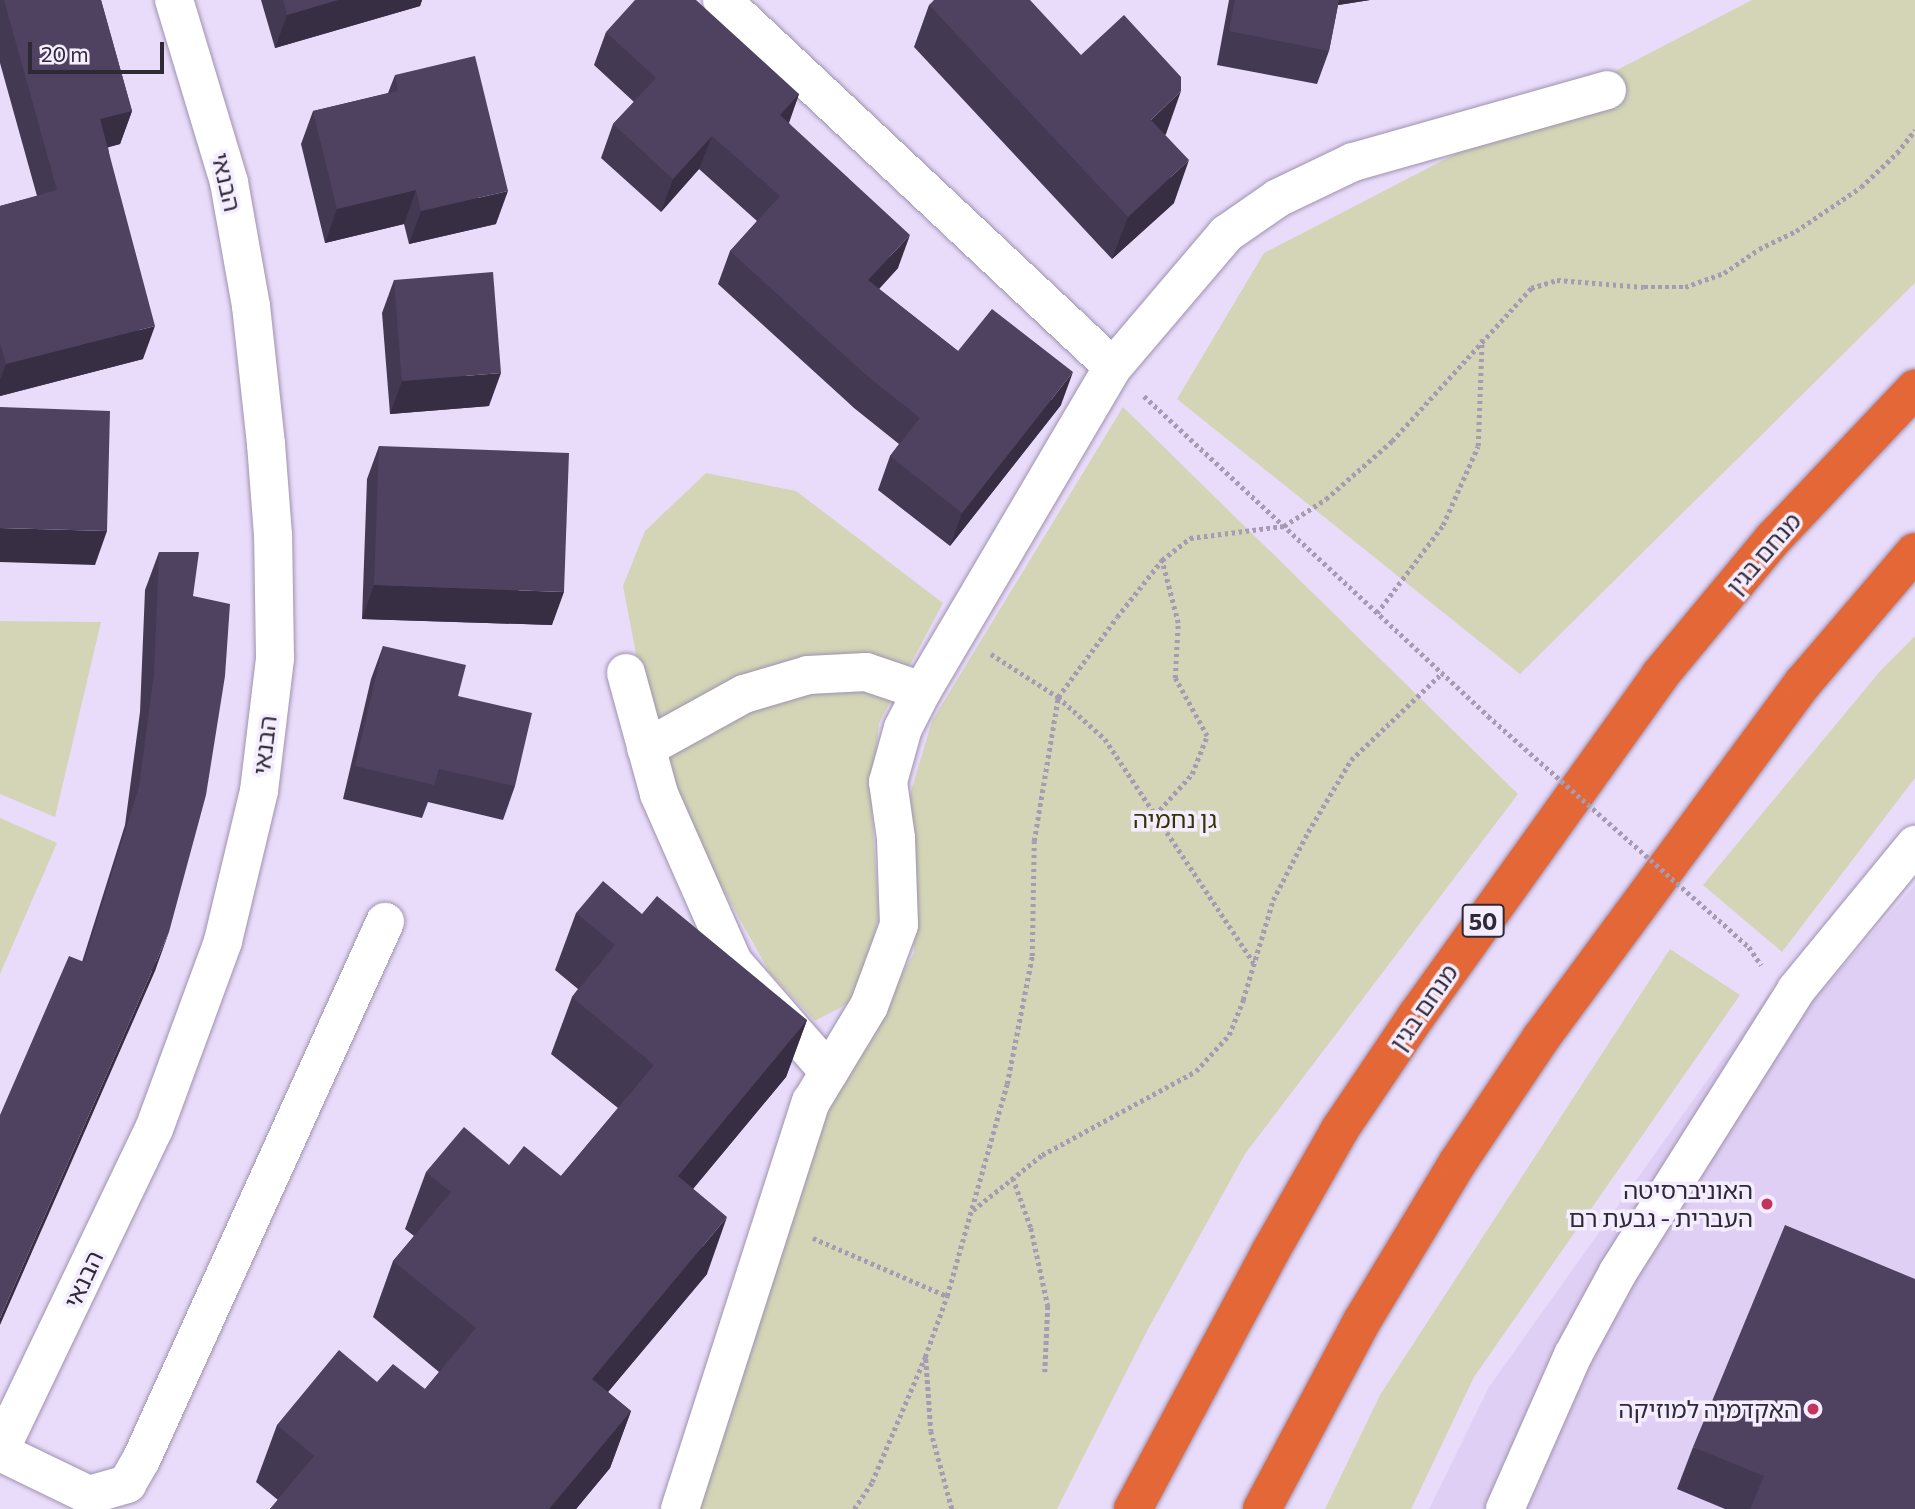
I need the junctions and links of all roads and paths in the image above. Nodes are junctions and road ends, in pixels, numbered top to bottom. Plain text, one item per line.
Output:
1 (174, 0) edge
2 (722, 0) edge
3 (1608, 90) dead end
4 (1915, 130) edge
5 (1482, 339) junction
6 (1113, 367) junction
7 (1915, 389) edge
8 (1284, 526) junction
9 (1915, 552) edge
10 (1162, 560) junction
11 (1377, 613) junction
12 (957, 631) junction
13 (625, 673) dead end
14 (1442, 673) junction
15 (922, 691) junction
16 (1058, 697) junction
17 (646, 748) junction
18 (1155, 815) junction
19 (1915, 845) edge
20 (385, 922) dead end
21 (1734, 934) dead end
22 (1254, 964) junction
23 (829, 1072) junction
24 (1013, 1178) junction
25 (971, 1212) junction
26 (771, 1221) junction
27 (947, 1296) junction
28 (925, 1357) junction
29 (1045, 1372) dead end
30 (0, 1451) edge
31 (680, 1509) edge
32 (854, 1509) edge
33 (952, 1509) edge
34 (1133, 1509) edge
35 (1262, 1509) edge
36 (1505, 1509) edge

1 - 30 street, הבנאי
2 - 6 street
3 - 6 street
4 - 5 path
5 - 8 path
5 - 11 path
6 - 8 path
6 - 12 street
7 - 34 highway, מנחם בגין / 50
8 - 10 path
8 - 11 path
9 - 35 highway
10 - 16 path
10 - 18 path
11 - 14 path
12 - 15 street
12 - 16 path
13 - 17 street
14 - 21 path, bridge
14 - 22 path
15 - 17 street
15 - 23 street
16 - 18 path
16 - 25 path
17 - 23 street
18 - 22 path
19 - 36 street
20 - 30 street
22 - 24 path
23 - 26 street
24 - 25 path
24 - 29 path
25 - 27 path
26 - 27 path
26 - 31 street
27 - 28 path
28 - 32 path
28 - 33 path

